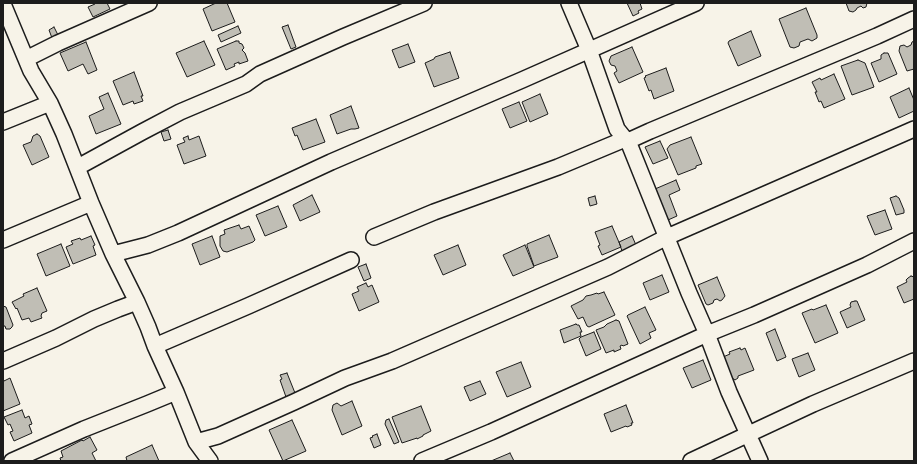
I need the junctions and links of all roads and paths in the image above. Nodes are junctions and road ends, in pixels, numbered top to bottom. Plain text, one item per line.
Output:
1 (149, 3) edge
2 (424, 3) edge
3 (570, 3) edge
4 (696, 3) edge
5 (3, 4) edge
6 (914, 19) edge
7 (589, 50) junction
8 (26, 59) junction
9 (50, 103) junction
10 (3, 122) edge
11 (914, 129) edge
12 (626, 140) junction
13 (78, 167) junction
14 (91, 204) junction
15 (374, 237) dead end
16 (667, 237) junction
17 (3, 240) edge
18 (914, 241) edge
19 (113, 254) junction
20 (351, 260) dead end
21 (137, 302) junction
22 (707, 334) junction
23 (154, 346) junction
24 (3, 361) edge
25 (914, 361) edge
26 (176, 392) junction
27 (749, 435) junction
28 (196, 442) junction
29 (12, 461) edge
30 (210, 461) edge
31 (422, 461) edge
32 (691, 461) edge
33 (760, 461) edge

1 - 8 street
2 - 13 street
3 - 7 street
4 - 7 street
5 - 8 street
6 - 12 street
7 - 12 street
7 - 19 street
8 - 9 street
9 - 10 street
9 - 13 street
11 - 16 street
12 - 15 street
12 - 16 street
13 - 14 street
14 - 17 street
14 - 19 street
16 - 22 street
16 - 28 street
18 - 22 street
19 - 21 street
20 - 23 street
21 - 23 street
21 - 24 street
22 - 27 street
22 - 31 street
23 - 26 street
25 - 27 street
26 - 28 street
26 - 29 street
27 - 32 street
27 - 33 street
28 - 30 street

